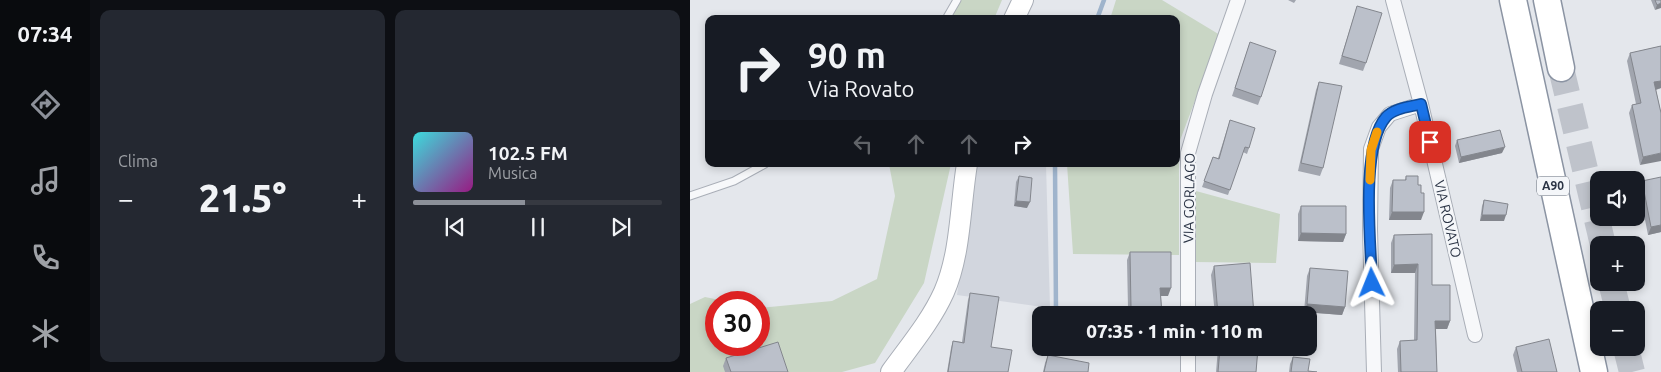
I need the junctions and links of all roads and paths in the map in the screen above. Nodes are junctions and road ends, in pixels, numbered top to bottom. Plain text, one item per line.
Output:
1 (957, 0) edge
2 (1023, 0) edge
3 (1238, 0) edge
4 (1393, 0) edge
5 (1513, 0) edge
6 (1547, 0) edge
7 (948, 15) edge
8 (1016, 15) edge
9 (1561, 68) tunnel mouth
10 (1421, 104) junction
11 (760, 167) edge
12 (967, 167) edge
13 (690, 196) edge
14 (1188, 306) edge
15 (1475, 335) dead end
16 (1188, 356) edge
17 (891, 372) edge
18 (1188, 372) edge
19 (1374, 372) edge
20 (1594, 372) edge

1 - 7 lane
2 - 8 main road
3 - 14 street, VIA GORLAGO
4 - 10 street, VIA ROVATO
5 - 20 highway, A90
6 - 9 highway
10 - 15 street, VIA ROVATO
10 - 19 street
11 - 13 lane
12 - 17 main road
16 - 18 street

